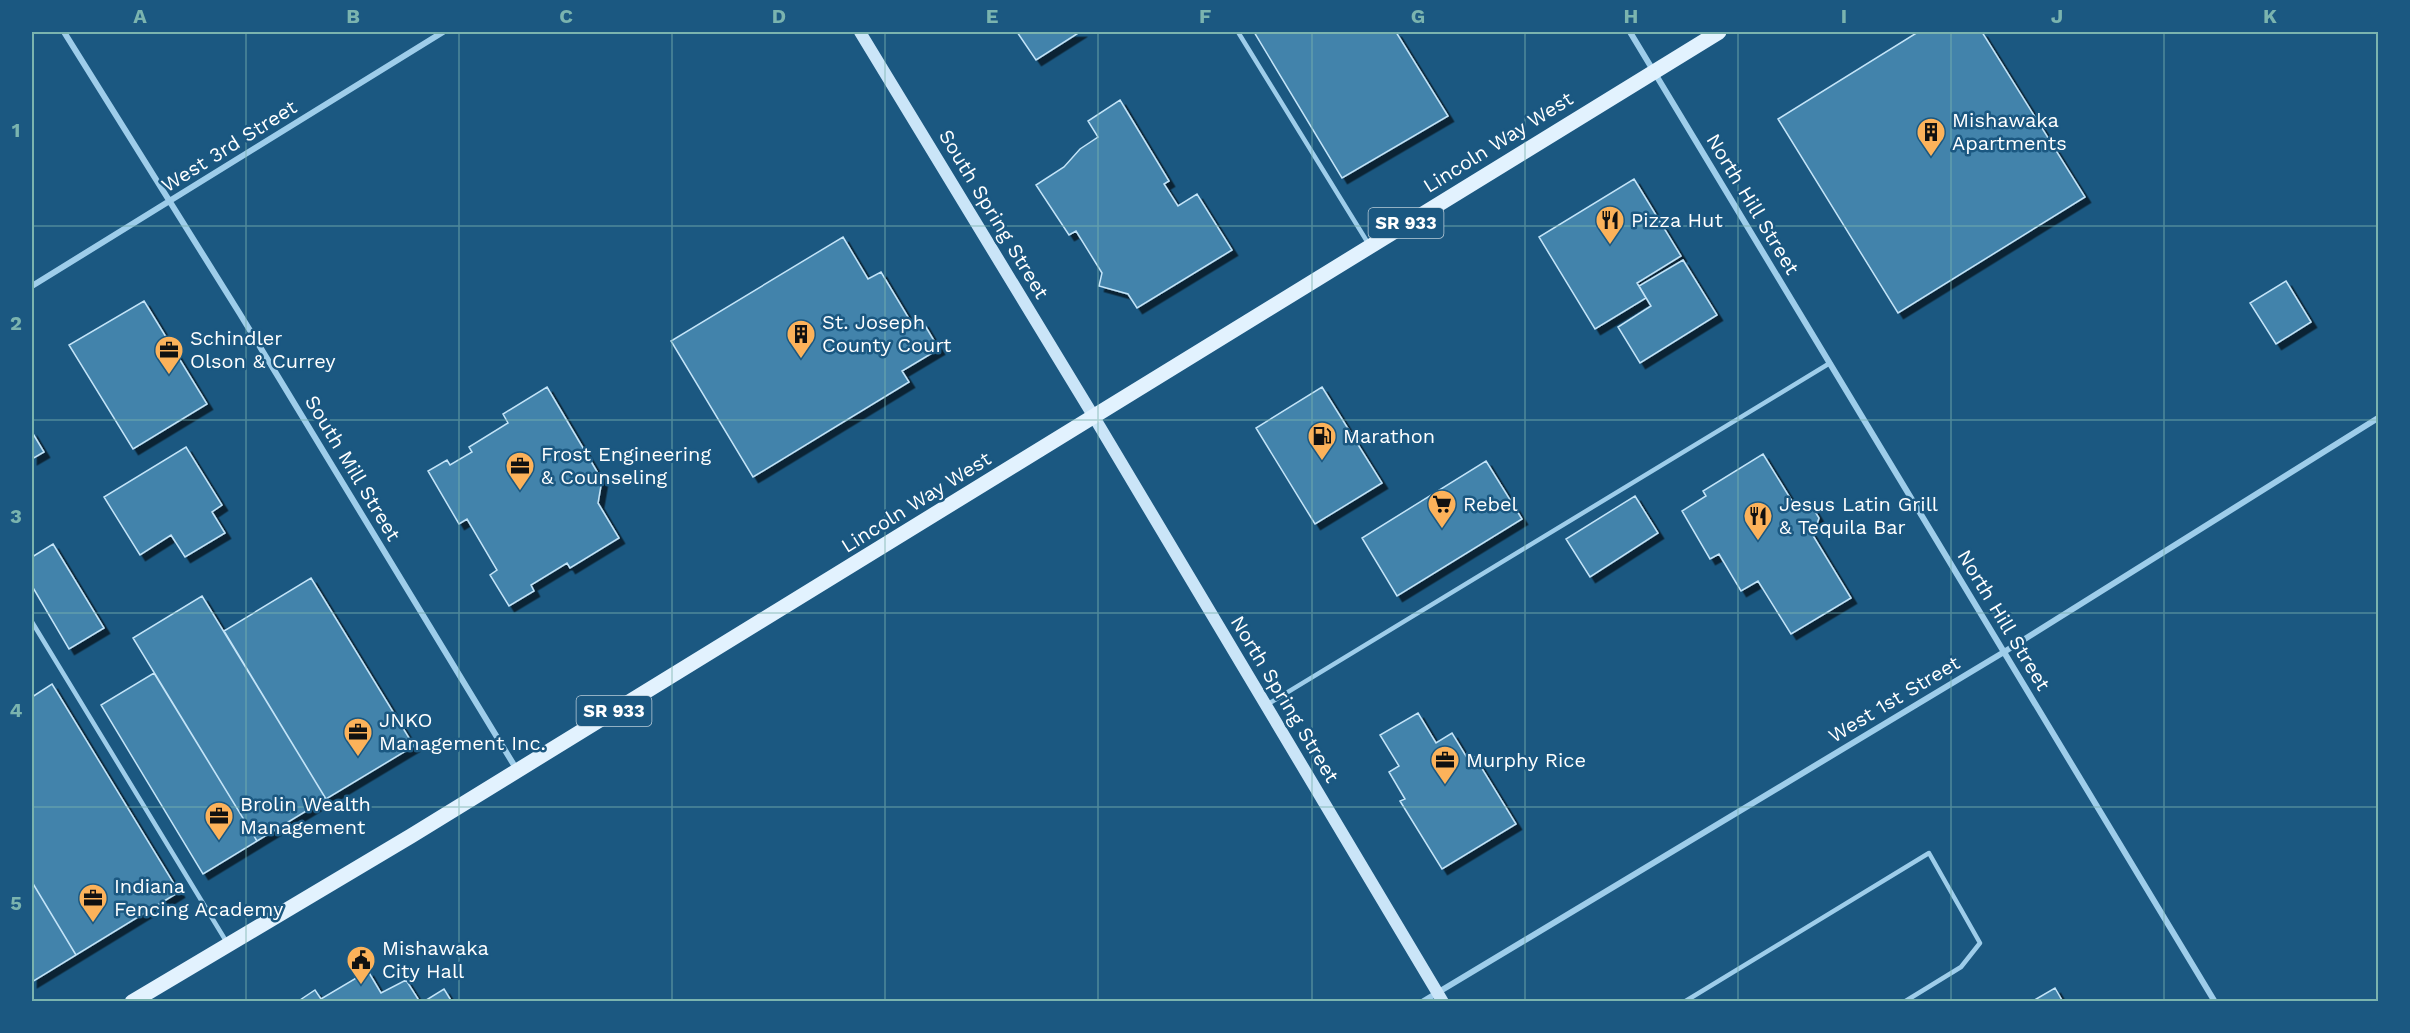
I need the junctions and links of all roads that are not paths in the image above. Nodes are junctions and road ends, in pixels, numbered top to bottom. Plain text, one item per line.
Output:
1 (64, 32) edge
2 (443, 32) edge
3 (860, 32) edge
4 (1238, 32) edge
5 (1630, 32) edge
6 (1719, 32) edge
7 (1654, 71) junction
8 (169, 204) junction
9 (1369, 246) junction
10 (32, 286) edge
11 (1830, 363) junction
12 (1094, 417) junction
13 (2379, 418) edge
14 (32, 622) edge
15 (2004, 652) junction
16 (1266, 705) junction
17 (517, 770) junction
18 (228, 944) junction
19 (1440, 997) edge
20 (132, 1002) edge
21 (1422, 1002) edge
22 (1684, 1002) edge
23 (1904, 1002) edge
24 (2215, 1002) edge

1 - 8 street, South Mill Street
2 - 8 street, West 3rd Street
3 - 12 street, South Spring Street
4 - 9 lane
5 - 7 street, North Hill Street
6 - 7 main road, Lincoln Way West / SR 933
7 - 9 main road, Lincoln Way West / SR 933
7 - 11 street, North Hill Street
8 - 10 street, West 3rd Street
8 - 17 street, South Mill Street
9 - 12 main road, Lincoln Way West / SR 933
11 - 15 street, North Hill Street
11 - 16 lane
12 - 16 street, North Spring Street
12 - 17 main road, Lincoln Way West / SR 933
13 - 15 street, West 1st Street
14 - 18 lane
15 - 19 street, West 1st Street
15 - 24 street, North Hill Street
16 - 19 street, North Spring Street
17 - 18 main road, Lincoln Way West / SR 933
18 - 20 main road, Lincoln Way West / SR 933
19 - 21 street, West 1st Street
22 - 23 lane

